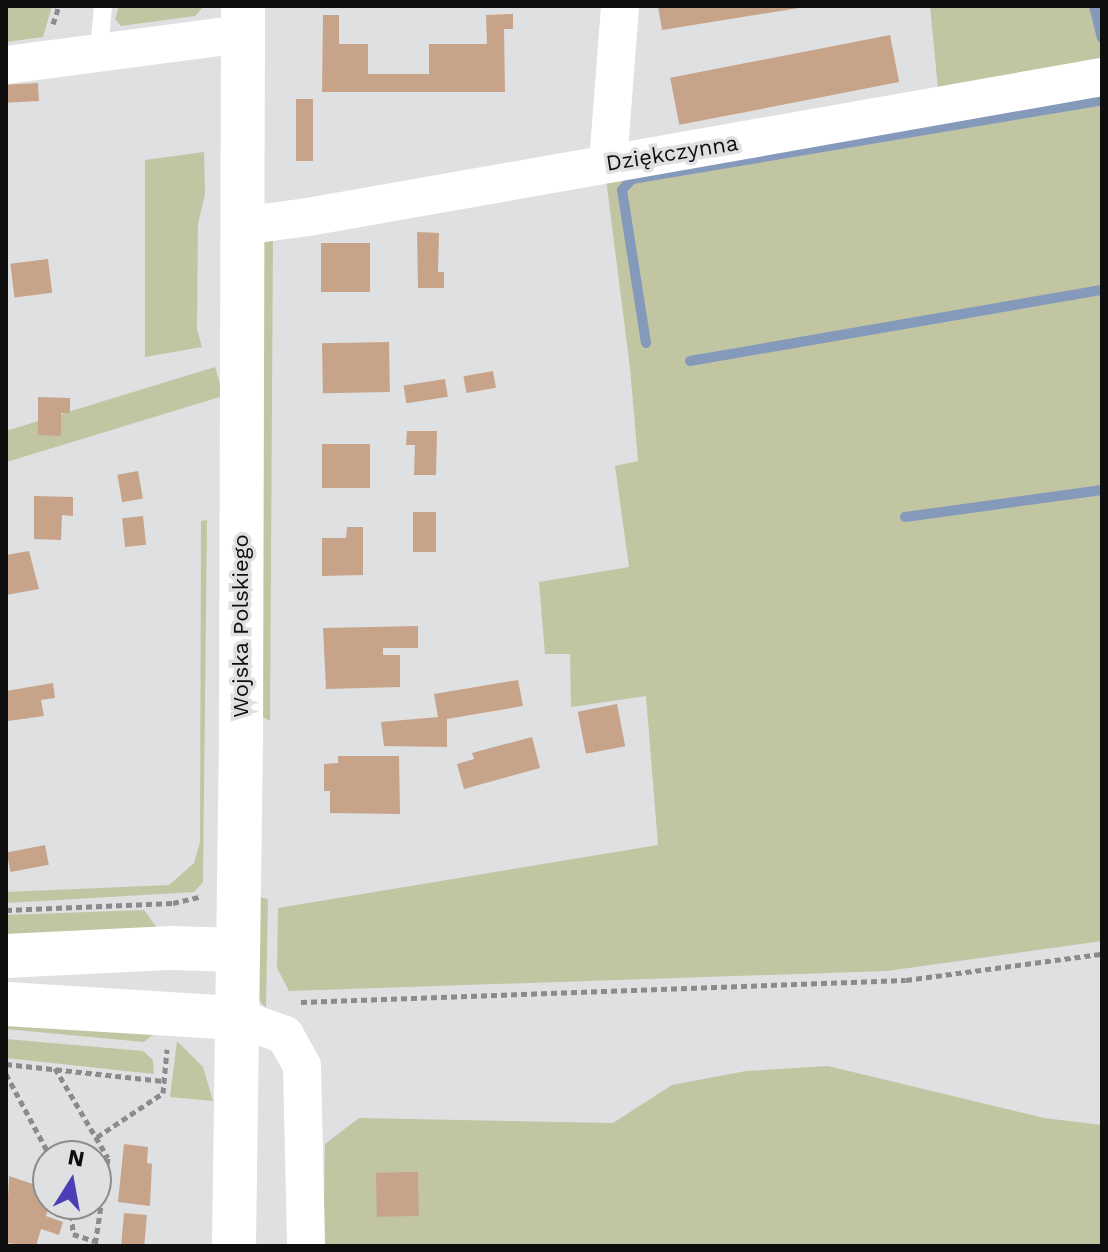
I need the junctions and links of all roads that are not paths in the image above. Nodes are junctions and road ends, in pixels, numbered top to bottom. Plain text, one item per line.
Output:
1 (103, 6) edge
2 (620, 6) edge
3 (243, 20) edge
4 (99, 51) junction
5 (6, 65) edge
6 (1102, 77) edge
7 (608, 163) junction
8 (242, 226) junction
9 (238, 950) junction
10 (6, 956) edge
11 (6, 1004) edge
12 (238, 1018) junction
13 (234, 1246) edge
14 (306, 1246) edge

1 - 4 lane
2 - 7 street
3 - 4 street
3 - 8 street, Wojska Polskiego
4 - 5 street
6 - 7 street, Dziękczynna
7 - 8 street, Dziękczynna
8 - 9 street, Wojska Polskiego
9 - 10 street
9 - 12 street, Wojska Polskiego
11 - 12 street
12 - 13 street, Wojska Polskiego
12 - 14 street

